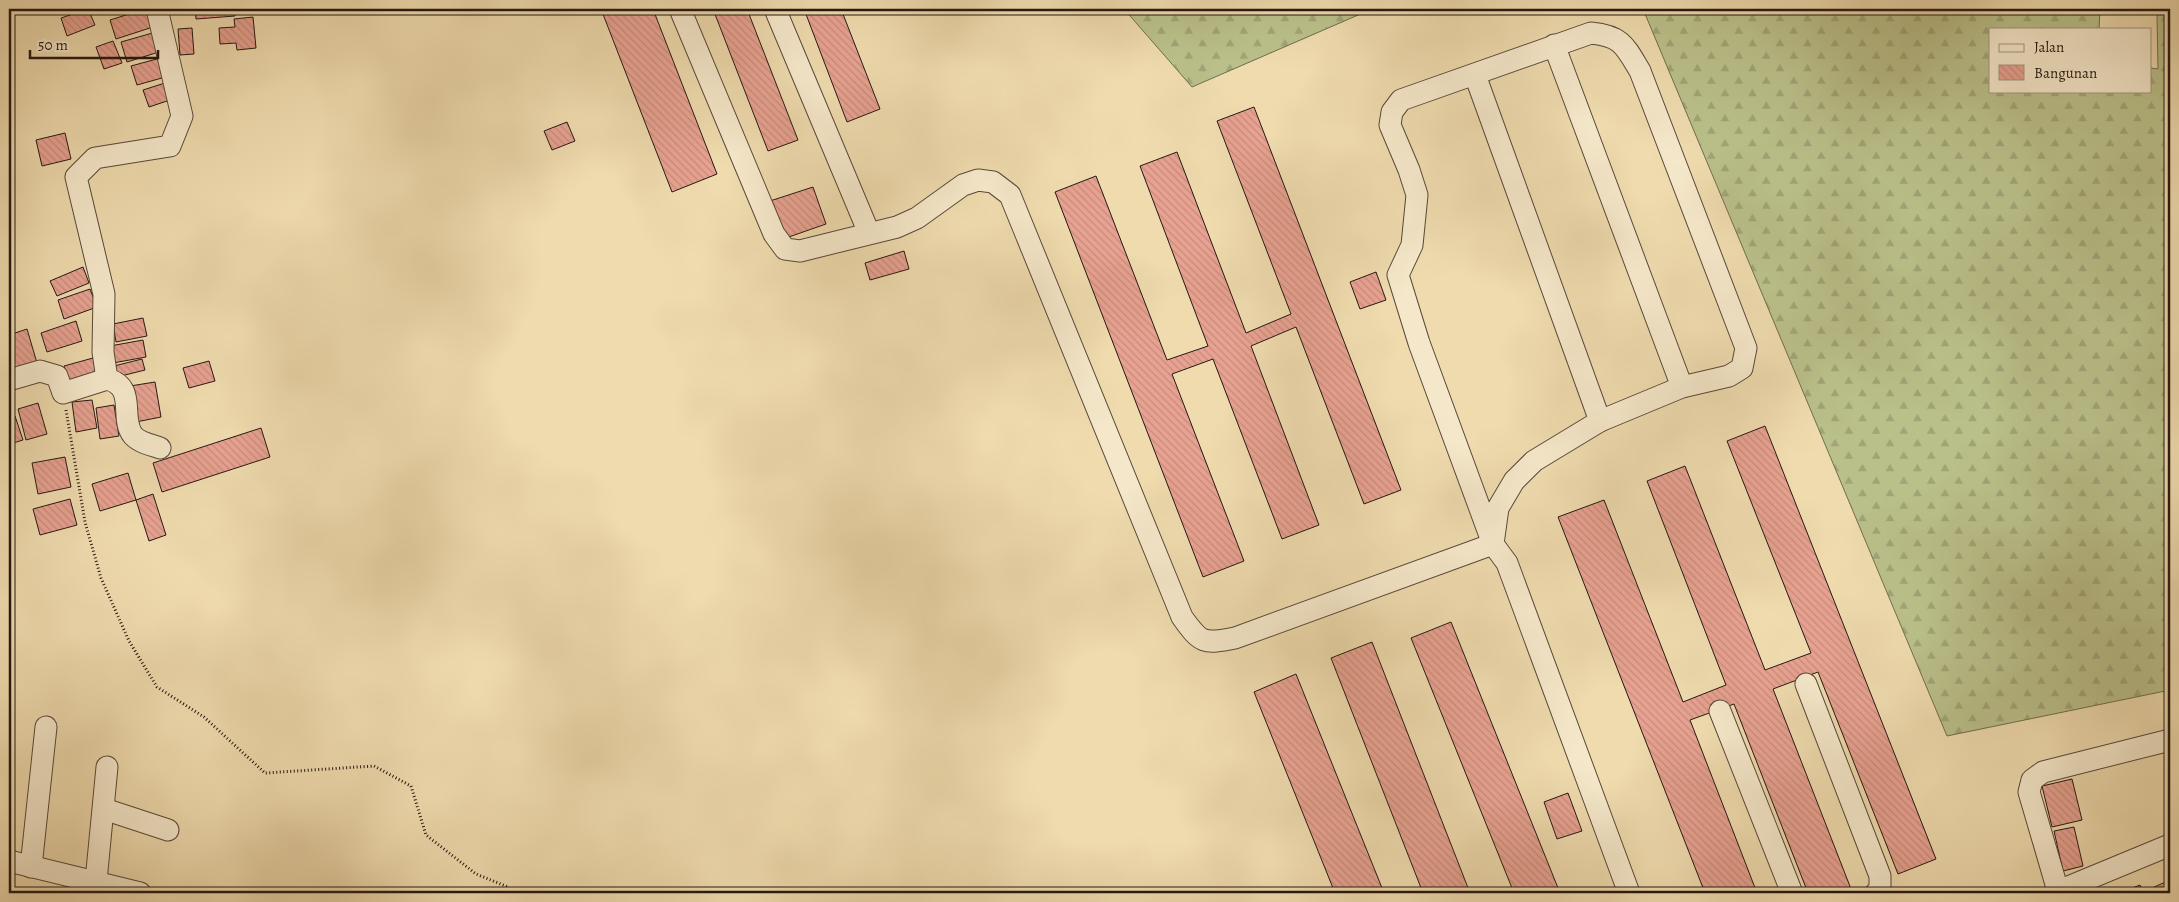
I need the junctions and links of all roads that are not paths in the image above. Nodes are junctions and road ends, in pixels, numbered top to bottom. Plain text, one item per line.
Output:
1 (157, 9) edge
2 (680, 9) edge
3 (775, 9) edge
4 (1554, 45) junction
5 (1475, 75) junction
6 (869, 233) junction
7 (107, 379) junction
8 (9, 380) edge
9 (1682, 388) junction
10 (1600, 421) junction
11 (160, 448) dead end
12 (1493, 544) junction
13 (1806, 684) dead end
14 (1720, 712) dead end
15 (46, 728) dead end
16 (2170, 740) edge
17 (107, 767) dead end
18 (104, 809) junction
19 (168, 830) dead end
20 (2170, 845) edge
21 (9, 861) edge
22 (31, 867) junction
23 (96, 881) junction
24 (2056, 892) edge
25 (140, 893) edge
26 (1629, 893) edge
27 (1792, 893) edge
28 (1876, 893) edge

1 - 7 street
2 - 6 street
3 - 6 street
4 - 5 street
4 - 9 street
4 - 9 street
5 - 10 street
5 - 12 street
6 - 12 street
7 - 8 street
7 - 11 street
9 - 10 street
10 - 12 street
12 - 26 street
13 - 28 street
14 - 27 street
15 - 22 street
16 - 24 street
17 - 18 street
18 - 19 street
18 - 23 street
20 - 24 street
21 - 22 street
22 - 23 street
23 - 25 street

